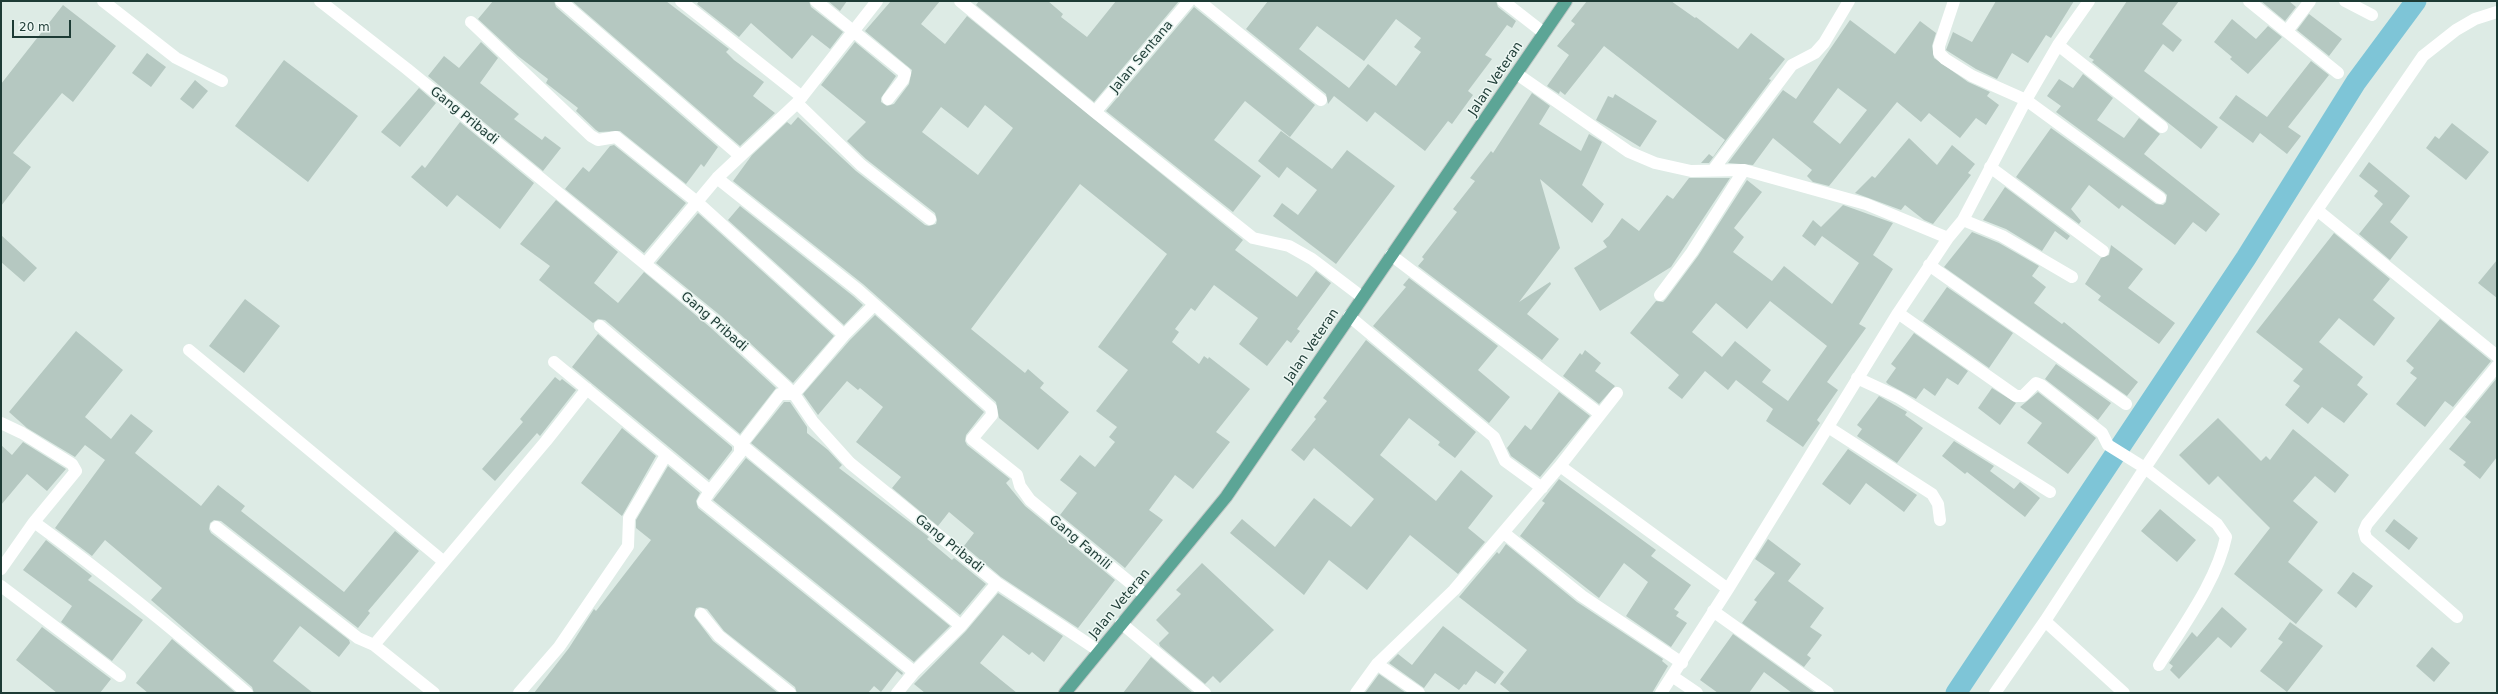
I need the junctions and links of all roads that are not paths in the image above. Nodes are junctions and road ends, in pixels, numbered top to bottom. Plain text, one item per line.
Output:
1 (102, 1) edge
2 (320, 1) edge
3 (561, 1) edge
4 (680, 1) edge
5 (816, 1) edge
6 (877, 1) edge
7 (960, 1) edge
8 (1189, 1) edge
9 (1199, 1) edge
10 (1503, 1) edge
11 (1566, 1) edge
12 (1849, 1) edge
13 (1954, 1) edge
14 (2089, 1) edge
15 (2249, 1) edge
16 (2310, 1) edge
17 (2345, 1) edge
18 (2497, 12) edge
19 (2372, 15) dead end
20 (471, 22) dead end
21 (2287, 30) junction
22 (853, 31) junction
23 (1544, 33) junction
24 (2058, 45) junction
25 (2338, 73) dead end
26 (1517, 74) junction
27 (222, 81) dead end
28 (888, 99) dead end
29 (799, 100) junction
30 (1321, 100) dead end
31 (2026, 100) junction
32 (1095, 112) junction
33 (2162, 127) dead end
34 (739, 155) junction
35 (1990, 167) junction
36 (1713, 170) junction
37 (1744, 170) junction
38 (717, 178) junction
39 (2160, 198) dead end
40 (697, 202) junction
41 (2317, 210) junction
42 (930, 219) dead end
43 (1963, 220) junction
44 (1948, 238) junction
45 (2103, 251) dead end
46 (1391, 254) junction
47 (645, 264) junction
48 (1929, 265) junction
49 (2072, 277) dead end
50 (1660, 296) dead end
51 (1362, 297) junction
52 (874, 305) junction
53 (1898, 313) junction
54 (1349, 316) junction
55 (600, 326) dead end
56 (844, 335) junction
57 (189, 350) dead end
58 (2497, 356) edge
59 (554, 362) dead end
60 (2497, 366) edge
61 (1857, 378) junction
62 (587, 389) junction
63 (1617, 393) dead end
64 (794, 394) junction
65 (2126, 404) dead end
66 (1600, 414) junction
67 (1, 423) edge
68 (1828, 427) junction
69 (740, 446) junction
70 (666, 455) junction
71 (1560, 466) junction
72 (2141, 466) junction
73 (1542, 488) junction
74 (710, 491) junction
75 (2050, 492) dead end
76 (1940, 520) dead end
77 (34, 522) junction
78 (216, 527) dead end
79 (1504, 533) junction
80 (443, 561) junction
81 (1, 569) edge
82 (997, 583) junction
83 (1, 586) edge
84 (1728, 589) junction
85 (1145, 595) junction
86 (1713, 611) junction
87 (701, 614) dead end
88 (2457, 617) dead end
89 (2046, 621) junction
90 (1122, 623) junction
91 (961, 626) junction
92 (374, 644) junction
93 (1099, 651) junction
94 (1682, 663) junction
95 (1377, 664) junction
96 (2159, 665) dead end
97 (914, 672) junction
98 (120, 676) dead end
99 (1672, 676) junction
100 (247, 693) edge
101 (434, 693) edge
102 (519, 693) edge
103 (790, 693) edge
104 (897, 693) edge
105 (1065, 693) edge
106 (1205, 693) edge
107 (1356, 693) edge
108 (1419, 693) edge
109 (1661, 693) edge
110 (1697, 693) edge
111 (1828, 693) edge
112 (1995, 693) edge
113 (2124, 693) edge

1 - 27 street
2 - 47 street, Gang Pribadi
3 - 34 street
4 - 29 street
5 - 22 street
6 - 22 street
7 - 32 street
8 - 32 street, Jalan Sentana
9 - 30 street
10 - 23 street
11 - 23 main road, Jalan Veteran
12 - 36 street
13 - 31 street
14 - 24 street
15 - 21 street
16 - 21 street
17 - 19 street
18 - 41 street
20 - 40 street
21 - 25 street
22 - 28 street
22 - 29 street
23 - 26 main road, Jalan Veteran
24 - 31 street
24 - 33 street
26 - 36 street
26 - 46 main road, Jalan Veteran
29 - 34 street
29 - 42 street
31 - 35 street
31 - 39 street
32 - 51 street
34 - 38 street
35 - 43 street
35 - 45 street
36 - 37 street
37 - 44 street
37 - 50 street
38 - 40 street
38 - 52 street
40 - 47 street
40 - 56 street
41 - 58 street
41 - 72 street
43 - 44 street
43 - 49 street
44 - 48 street
46 - 51 main road, Jalan Veteran
46 - 66 street
47 - 64 street, Gang Pribadi
48 - 53 street
48 - 65 street
51 - 54 main road, Jalan Veteran
52 - 56 street
52 - 85 street, Gang Famili
53 - 61 street
53 - 72 street
54 - 73 street
54 - 85 main road, Jalan Veteran
55 - 69 street
56 - 64 street
57 - 80 street
59 - 62 street
60 - 88 street
61 - 68 street
61 - 75 street
62 - 70 street
62 - 80 street
63 - 66 street
64 - 69 street
64 - 82 street, Gang Pribadi
66 - 71 street
67 - 77 street
68 - 76 street
68 - 84 street
69 - 74 street
69 - 91 street
70 - 74 street
70 - 102 street
71 - 73 street
71 - 84 street
72 - 89 street
72 - 96 street
73 - 79 street
74 - 97 street
77 - 81 street
77 - 100 street
78 - 92 street
79 - 94 street
79 - 95 street
80 - 92 street
82 - 91 street
82 - 93 street, Gang Pribadi
83 - 98 street
84 - 86 street
85 - 90 main road, Jalan Veteran
86 - 94 street
86 - 111 street
87 - 103 street
89 - 112 street
89 - 113 street
90 - 93 main road, Jalan Veteran
90 - 106 street
91 - 97 street
92 - 101 street
93 - 105 main road, Jalan Veteran
94 - 99 street
95 - 107 street
95 - 108 street
97 - 104 street
99 - 109 street
99 - 110 street

